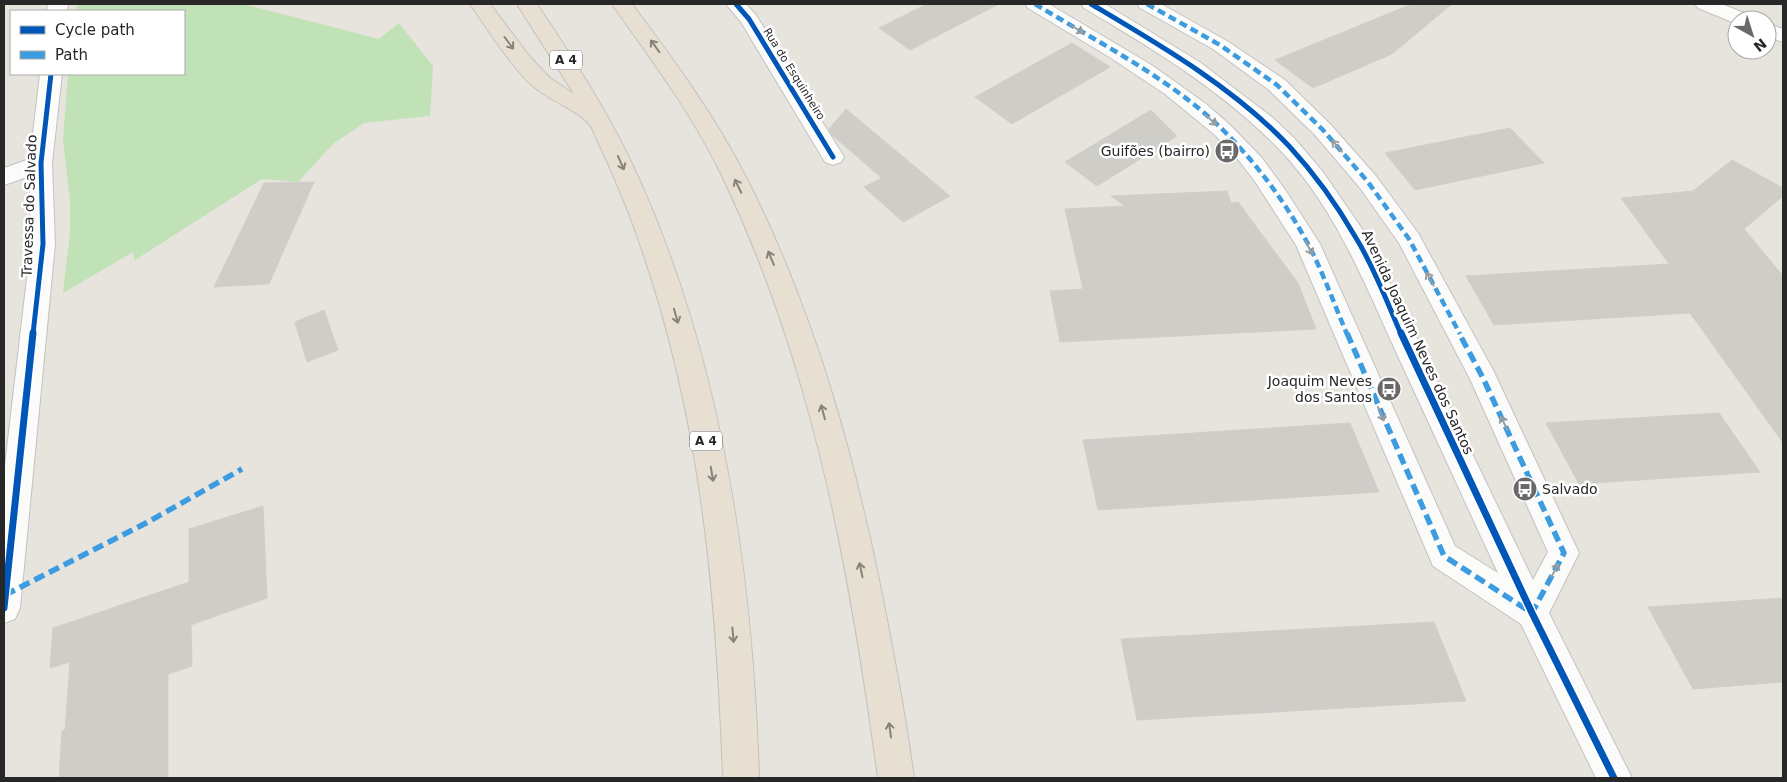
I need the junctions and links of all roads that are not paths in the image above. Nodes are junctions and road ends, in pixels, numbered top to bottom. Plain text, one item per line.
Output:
1 (480, 4) edge
2 (527, 4) edge
3 (622, 4) edge
4 (736, 4) edge
5 (1035, 4) edge
6 (1091, 4) edge
7 (1147, 4) edge
8 (1705, 4) edge
9 (1727, 13) edge
10 (51, 75) edge
11 (600, 119) junction
12 (833, 157) dead end
13 (41, 163) junction
14 (4, 177) edge
15 (4, 608) edge
16 (1532, 613) junction
17 (741, 778) edge
18 (896, 778) edge
19 (1614, 778) edge

1 -> 11 highway
2 - 11 highway, A 4
18 -> 3 highway
4 - 12 street, Rua do Esquinheiro
5 -> 16 street
6 - 16 street, Avenida Joaquim Neves dos Santos
16 -> 7 street
8 - 9 street
10 - 13 street, Travessa do Salvado
11 -> 17 highway, A 4
13 - 14 street
13 - 15 street, Travessa do Salvado
16 - 19 street, Avenida Joaquim Neves dos Santos

